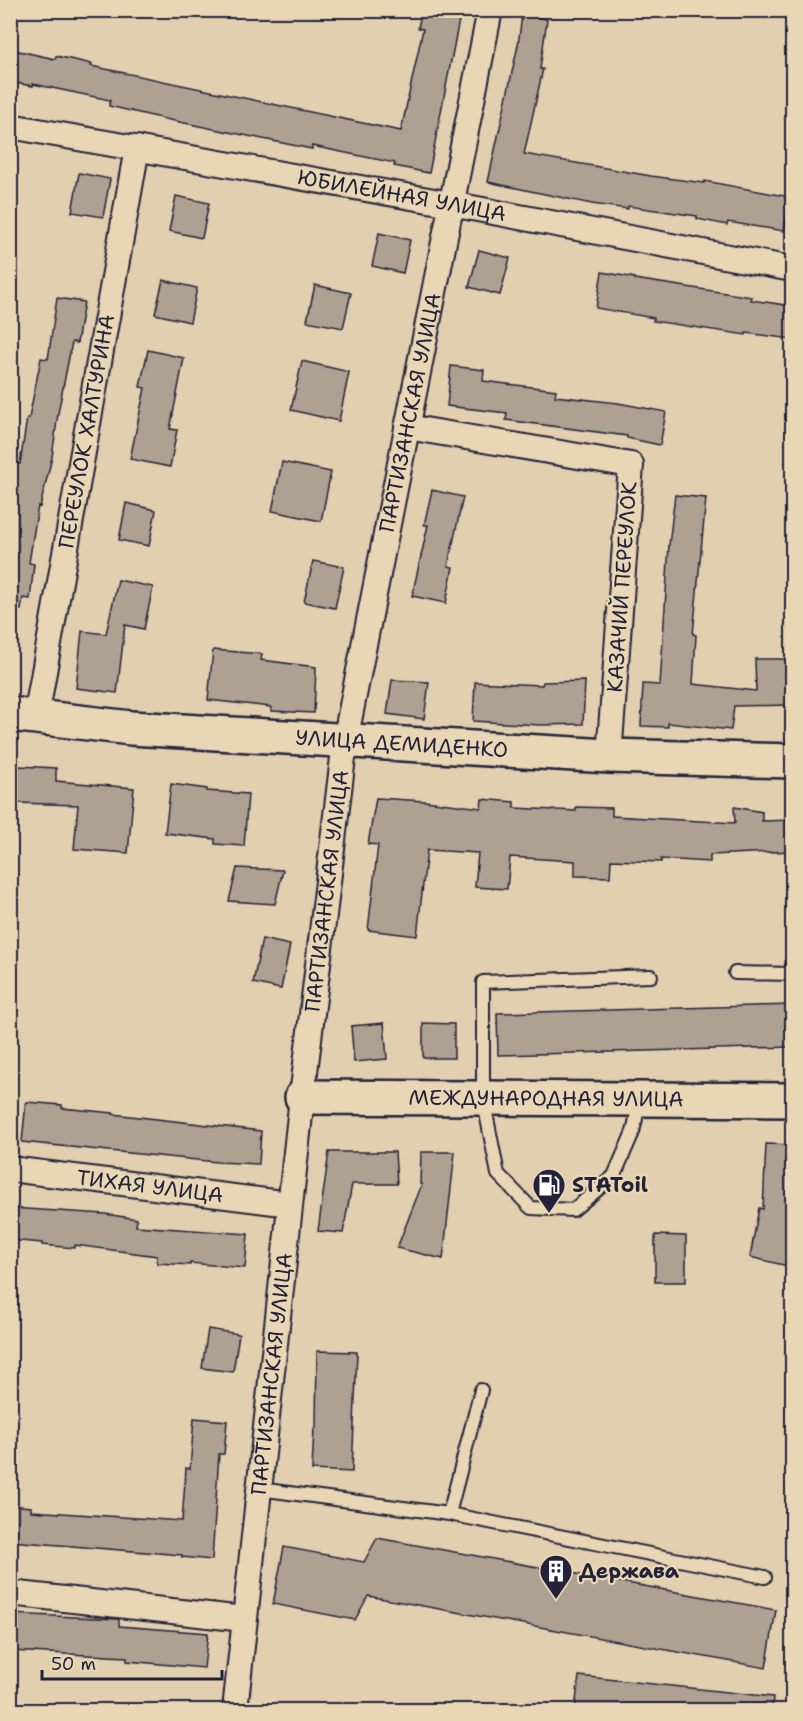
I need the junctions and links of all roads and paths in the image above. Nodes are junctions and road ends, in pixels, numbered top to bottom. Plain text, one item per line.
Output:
1 (490, 10) edge
2 (10, 126) edge
3 (137, 148) junction
4 (451, 204) junction
5 (792, 269) edge
6 (407, 427) junction
7 (23, 715) edge
8 (345, 741) junction
9 (609, 756) junction
10 (792, 761) edge
11 (735, 973) dead end
12 (792, 974) edge
13 (651, 976) dead end
14 (302, 1096) junction
15 (483, 1098) junction
16 (640, 1099) junction
17 (792, 1100) edge
18 (10, 1169) edge
19 (290, 1204) junction
20 (481, 1390) dead end
21 (259, 1489) junction
22 (449, 1514) junction
23 (765, 1577) dead end
24 (10, 1593) edge
25 (244, 1619) junction
26 (235, 1710) edge

1 - 4 street, ПАРТИЗАНСКАЯ УЛИЦА
2 - 3 street, ЮБИЛЕЙНАЯ УЛИЦА
3 - 4 street, ЮБИЛЕЙНАЯ УЛИЦА
3 - 7 street, ПЕРЕУЛОК ХАЛТУРИНА
4 - 5 street, ЮБИЛЕЙНАЯ УЛИЦА
4 - 6 street, ПАРТИЗАНСКАЯ УЛИЦА
6 - 8 street, ПАРТИЗАНСКАЯ УЛИЦА
6 - 9 street, КАЗАЧИЙ ПЕРЕУЛОК
7 - 8 main road, УЛИЦА ДЕМИДЕНКО
8 - 9 main road, УЛИЦА ДЕМИДЕНКО
8 - 14 street, ПАРТИЗАНСКАЯ УЛИЦА
9 - 10 main road, УЛИЦА ДЕМИДЕНКО
11 - 12 lane
13 - 15 lane
14 - 15 main road, МЕЖДУНАРОДНАЯ УЛИЦА
14 - 19 street, ПАРТИЗАНСКАЯ УЛИЦА
15 - 16 main road, МЕЖДУНАРОДНАЯ УЛИЦА
15 - 16 lane
16 - 17 main road, МЕЖДУНАРОДНАЯ УЛИЦА
18 - 19 street, ТИХАЯ УЛИЦА
19 - 21 street, ПАРТИЗАНСКАЯ УЛИЦА
20 - 22 lane
21 - 22 lane
21 - 25 street, ПАРТИЗАНСКАЯ УЛИЦА
22 - 23 lane
24 - 25 street
25 - 26 street, ПАРТИЗАНСКАЯ УЛИЦА

